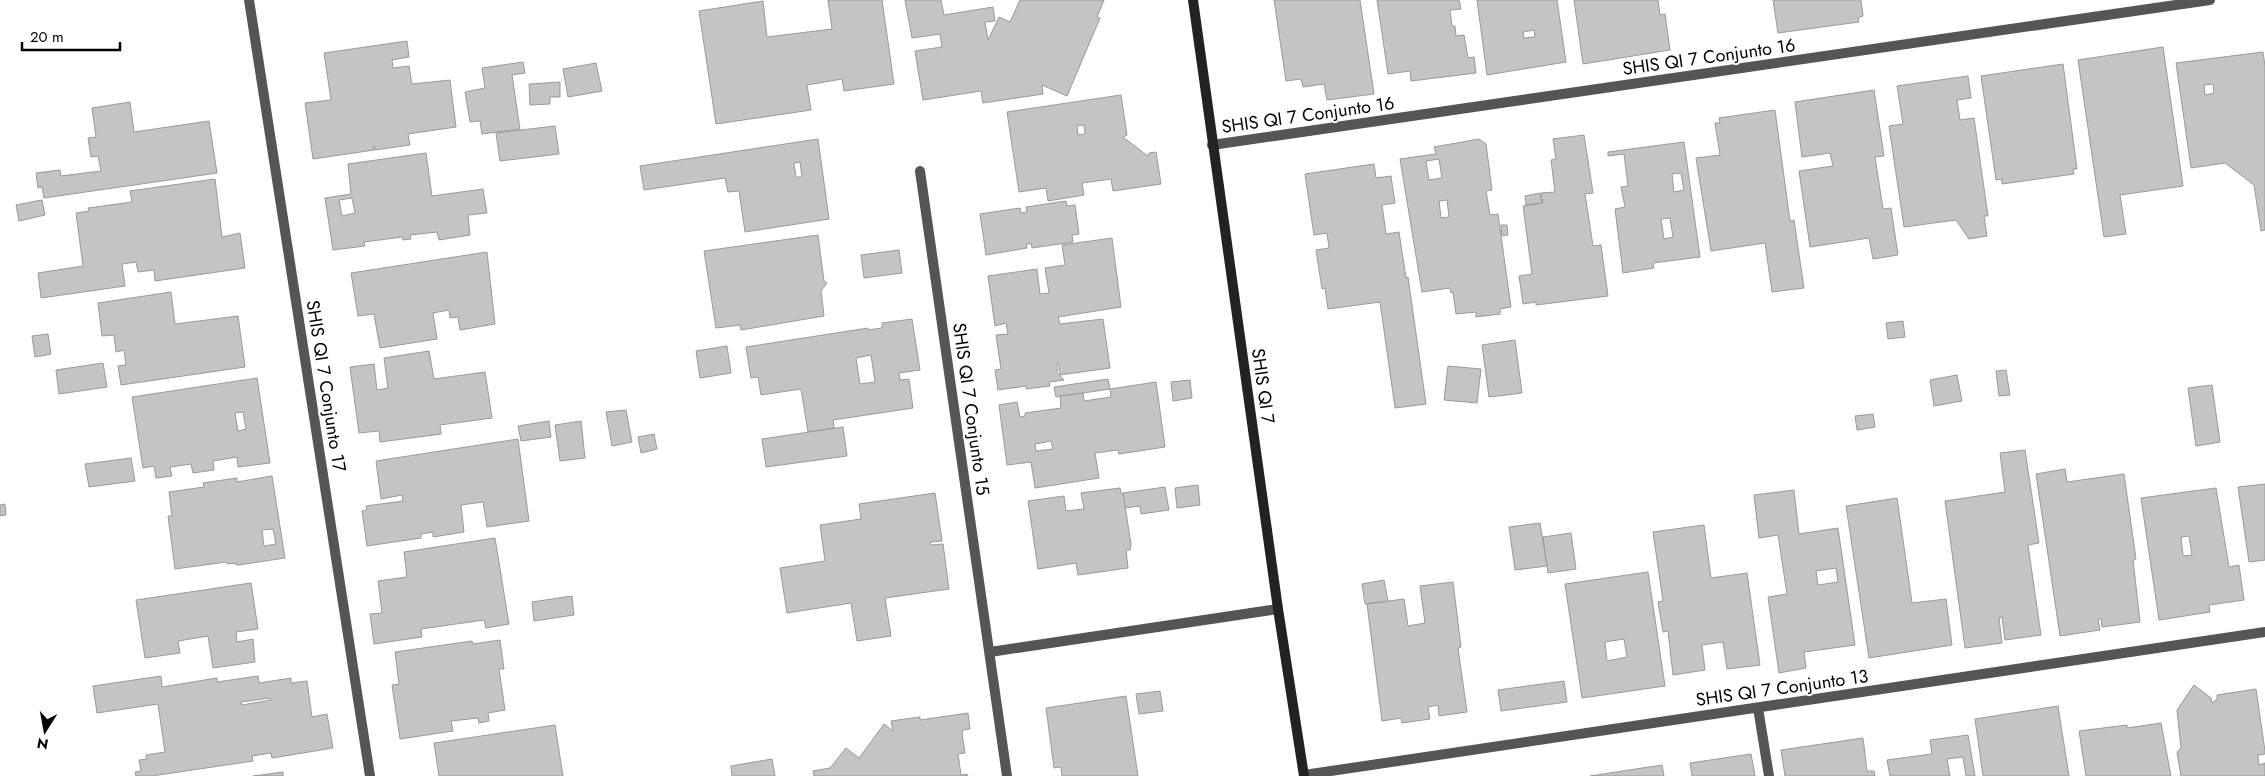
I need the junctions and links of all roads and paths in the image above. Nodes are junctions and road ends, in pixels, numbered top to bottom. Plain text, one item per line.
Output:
1 (249, 0) edge
2 (1193, 0) edge
3 (2210, 0) edge
4 (1212, 145) junction
5 (920, 171) dead end
6 (1278, 609) junction
7 (2265, 632) edge
8 (990, 652) junction
9 (1758, 708) junction
10 (370, 776) edge
11 (1007, 776) edge
12 (1304, 776) edge
13 (1769, 776) edge

1 - 10 street, SHIS QI 7 Conjunto 17
2 - 4 street, SHIS QI 7
3 - 4 street, SHIS QI 7 Conjunto 16
4 - 6 street, SHIS QI 7
5 - 8 street, SHIS QI 7 Conjunto 15
6 - 8 street
6 - 12 street, SHIS QI 7
7 - 9 street, SHIS QI 7 Conjunto 13
8 - 11 street, SHIS QI 7 Conjunto 15
9 - 12 street, SHIS QI 7 Conjunto 13
9 - 13 street

